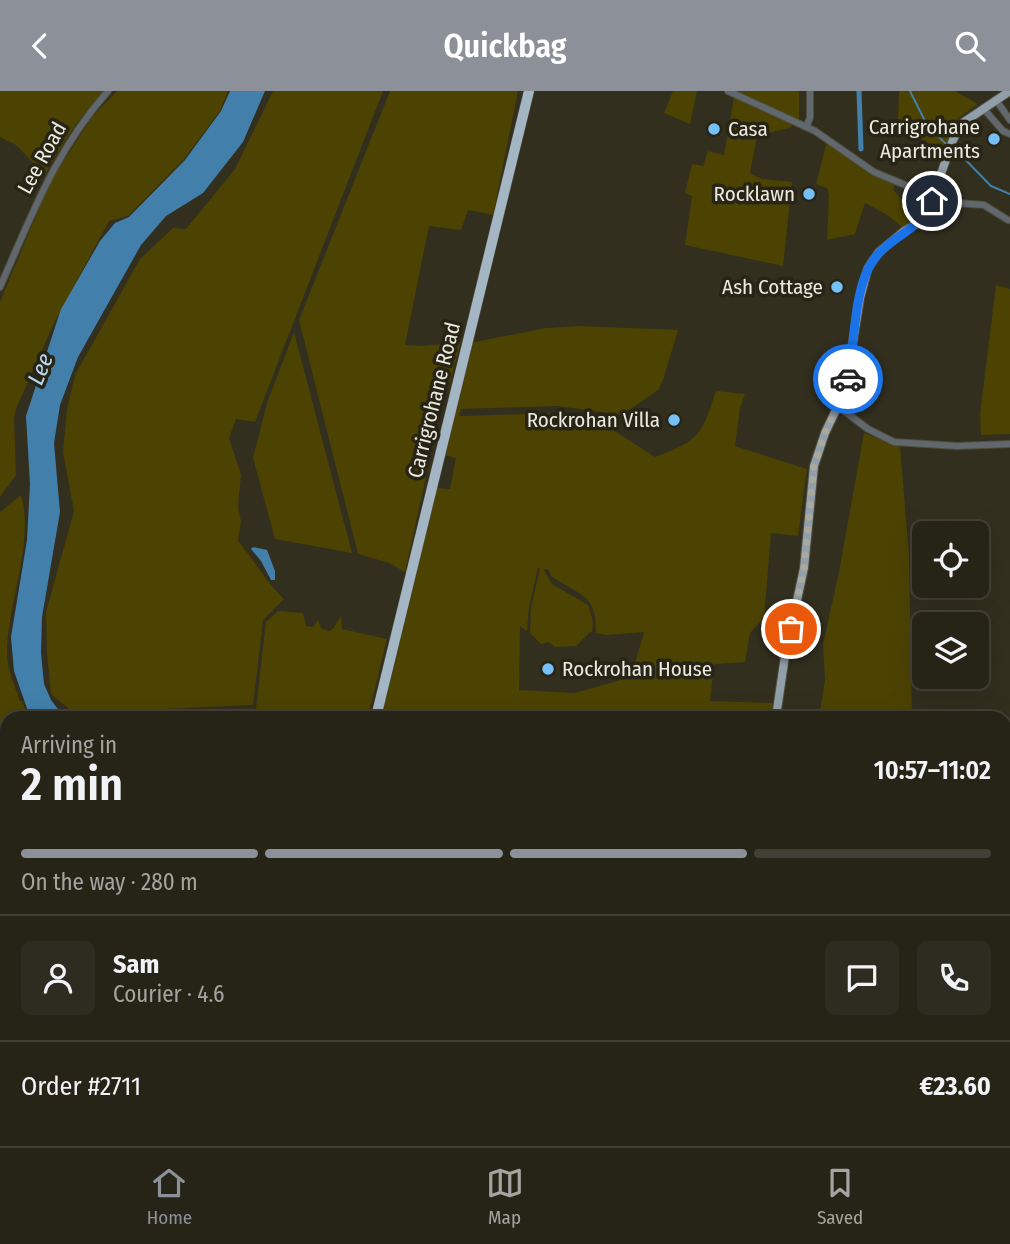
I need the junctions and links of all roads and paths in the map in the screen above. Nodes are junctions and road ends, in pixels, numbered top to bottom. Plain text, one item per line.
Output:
1 (108, 91) edge
2 (529, 91) edge
3 (728, 91) edge
4 (810, 91) edge
5 (1010, 91) edge
6 (996, 100) junction
7 (983, 108) junction
8 (1004, 112) junction
9 (1010, 120) edge
10 (993, 121) junction
11 (806, 127) junction
12 (1010, 134) edge
13 (933, 199) junction
14 (1008, 220) dead end
15 (0, 287) edge
16 (839, 407) junction
17 (1010, 444) edge
18 (377, 711) edge
19 (777, 711) edge

1 - 15 street, Lee Road
2 - 18 highway, Carrigrohane Road
3 - 11 street
4 - 11 street
5 - 6 main road
6 - 7 main road
6 - 8 street
7 - 10 street
7 - 13 main road
8 - 9 street
8 - 10 street
10 - 12 street
11 - 13 street
13 - 14 street
13 - 16 main road
16 - 17 street
16 - 19 main road

